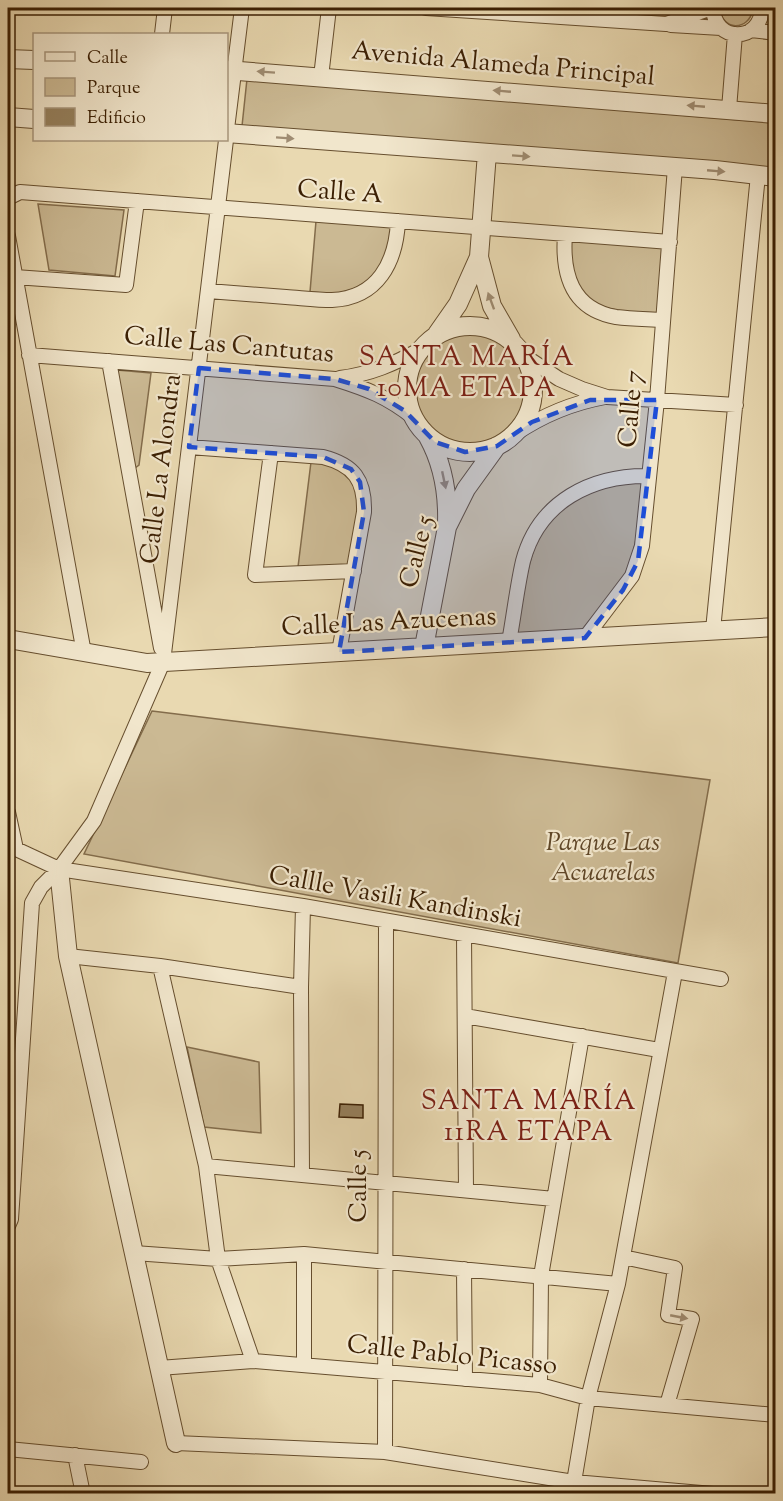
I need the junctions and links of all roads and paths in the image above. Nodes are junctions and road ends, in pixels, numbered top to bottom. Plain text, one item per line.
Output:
1 (165, 8) edge
2 (242, 8) edge
3 (329, 8) edge
4 (426, 8) edge
5 (712, 8) edge
6 (763, 8) edge
7 (487, 10) edge
8 (776, 15) edge
9 (666, 24) junction
10 (721, 28) junction
11 (751, 30) junction
12 (162, 33) edge
13 (776, 33) edge
14 (735, 34) junction
15 (8, 59) edge
16 (33, 60) edge
17 (231, 70) edge
18 (321, 77) junction
19 (729, 109) junction
20 (776, 114) edge
21 (8, 117) edge
22 (33, 119) edge
23 (228, 120) edge
24 (228, 136) edge
25 (226, 141) edge
26 (487, 153) junction
27 (675, 167) junction
28 (767, 176) edge
29 (8, 198) edge
30 (136, 201) junction
31 (218, 207) junction
32 (398, 221) junction
33 (481, 227) junction
34 (565, 234) junction
35 (8, 236) edge
36 (670, 242) junction
37 (479, 257) junction
38 (15, 277) junction
39 (208, 291) junction
40 (663, 320) junction
41 (437, 335) junction
42 (513, 341) junction
43 (421, 349) junction
44 (29, 355) junction
45 (525, 357) junction
46 (109, 362) junction
47 (199, 368) junction
48 (335, 379) junction
49 (607, 397) junction
50 (657, 400) junction
51 (736, 405) junction
52 (414, 418) junction
53 (515, 434) junction
54 (427, 435) junction
55 (497, 446) junction
56 (189, 447) junction
57 (271, 453) junction
58 (649, 476) junction
59 (447, 527) junction
60 (175, 569) junction
61 (147, 571) junction
62 (354, 571) junction
63 (776, 627) edge
64 (713, 630) junction
65 (585, 638) junction
66 (8, 639) edge
67 (509, 642) junction
68 (424, 647) junction
69 (339, 652) junction
70 (84, 653) junction
71 (163, 662) junction
72 (8, 812) edge
73 (12, 848) edge
74 (59, 869) junction
75 (303, 906) junction
76 (386, 921) junction
77 (464, 934) junction
78 (68, 956) junction
79 (160, 966) junction
80 (675, 972) junction
81 (721, 979) dead end
82 (301, 987) junction
83 (465, 1016) junction
84 (582, 1036) junction
85 (659, 1050) junction
86 (206, 1166) junction
87 (302, 1175) junction
88 (385, 1183) junction
89 (466, 1190) junction
90 (554, 1199) junction
91 (8, 1226) edge
92 (134, 1253) junction
93 (304, 1254) junction
94 (623, 1257) junction
95 (218, 1259) junction
96 (384, 1261) junction
97 (464, 1269) junction
98 (541, 1276) junction
99 (618, 1284) junction
100 (253, 1361) junction
101 (304, 1365) junction
102 (159, 1368) junction
103 (384, 1372) junction
104 (465, 1379) junction
105 (540, 1385) junction
106 (588, 1398) junction
107 (667, 1405) junction
108 (776, 1414) edge
109 (176, 1443) joint
110 (8, 1449) edge
111 (385, 1452) junction
112 (75, 1455) junction
113 (141, 1462) dead end
114 (573, 1482) junction
115 (83, 1494) edge
116 (713, 1494) edge

1 - 12 street
2 - 17 street, Calle La Alondra
3 - 18 street
4 - 7 street
5 - 9 street
5 - 10 street
6 - 8 street
6 - 11 street
7 - 9 street
9 - 10 street
10 - 14 street
11 - 13 street
11 - 14 street
14 - 19 street
15 - 16 street
18 -> 17 street, Avenida Alameda Principal
17 - 23 street, Calle La Alondra
19 -> 18 street, Avenida Alameda Principal
19 - 20 street, Avenida Alameda Principal
21 - 22 street
24 -> 26 street
25 - 31 street, Calle La Alondra
26 -> 27 street
26 - 33 street
27 -> 28 street
27 - 36 street, Calle 7
28 - 51 street
29 - 30 street, Calle A
30 - 31 street, Calle A
30 - 38 street
31 - 32 street, Calle A
31 - 39 street, Calle La Alondra
32 - 33 street, Calle A
32 - 39 street
33 - 34 street, Calle A
33 - 37 street
34 - 36 street, Calle A
34 - 40 street
35 - 38 street
36 - 40 street, Calle 7
37 - 41 street
42 -> 37 street
38 - 44 street
39 - 47 street, Calle La Alondra
40 - 50 street, Calle 7
41 - 42 street
41 - 43 street
42 - 45 street
43 - 48 street
43 - 52 street
44 - 46 street, Calle Las Cantutas
44 - 70 street
45 - 49 street
45 - 53 street
46 - 47 street, Calle Las Cantutas
46 - 61 street
47 - 48 street, Calle Las Cantutas
47 - 56 street, Calle La Alondra
48 - 52 street, Calle Las Cantutas
49 - 50 street
49 - 53 street
50 - 51 street
50 - 58 street, Calle 7
51 - 64 street
52 - 54 street
53 - 55 street
54 - 55 street
54 -> 59 street
55 - 59 street, Calle 5
56 - 57 street
56 - 60 street, Calle La Alondra
57 - 62 street
57 - 62 street
58 - 65 street, Calle 7
58 - 67 street
59 - 68 street, Calle 5
60 - 61 street
60 - 71 street, Calle La Alondra
61 - 71 street
62 - 69 street
63 - 64 street, Calle Las Azucenas
64 - 65 street, Calle Las Azucenas
65 - 67 street, Calle Las Azucenas
66 - 70 street, Calle Las Azucenas
67 - 68 street, Calle Las Azucenas
68 - 69 street, Calle Las Azucenas
69 - 71 street, Calle Las Azucenas
70 - 71 street, Calle Las Azucenas
71 - 74 street, Calle La Alondra
72 - 73 street
73 - 74 street, Callle Vasili Kandinski
74 - 75 street, Callle Vasili Kandinski
74 - 78 street
74 - 91 street, Calle La Alondra
75 - 76 street, Callle Vasili Kandinski
75 - 82 street
76 - 77 street, Callle Vasili Kandinski
76 - 88 street, Calle 5
77 - 80 street, Callle Vasili Kandinski
77 - 83 street
78 - 79 street
78 - 92 street
79 - 82 street
79 - 86 street
80 - 81 street, Callle Vasili Kandinski
80 - 85 street
82 - 87 street
83 - 84 street
83 - 89 street
84 - 85 street
84 - 90 street
85 - 94 street
86 - 87 street
86 - 95 street
87 - 88 street
88 - 89 street
88 - 96 street, Calle 5
89 - 90 street
90 - 98 street
92 - 95 street
92 - 102 street
93 - 95 street
93 - 96 street
93 - 101 street
94 - 99 street
94 -> 107 street
95 - 100 street
96 - 97 street
96 - 103 street, Calle 5
97 - 98 street
97 - 104 street
98 - 99 street
98 - 105 street
99 - 106 street
100 - 101 street, Calle Pablo Picasso
100 - 102 street, Calle Pablo Picasso
101 - 103 street, Calle Pablo Picasso
102 - 109 street
103 - 104 street, Calle Pablo Picasso
103 - 111 street, Calle 5
104 - 105 street, Calle Pablo Picasso
105 - 106 street, Calle Pablo Picasso
106 - 107 street, Calle Pablo Picasso
106 - 114 street
107 - 108 street, Calle Pablo Picasso
109 - 111 street
110 - 112 street
111 - 114 street
112 - 113 street
112 - 115 street
114 - 116 street

